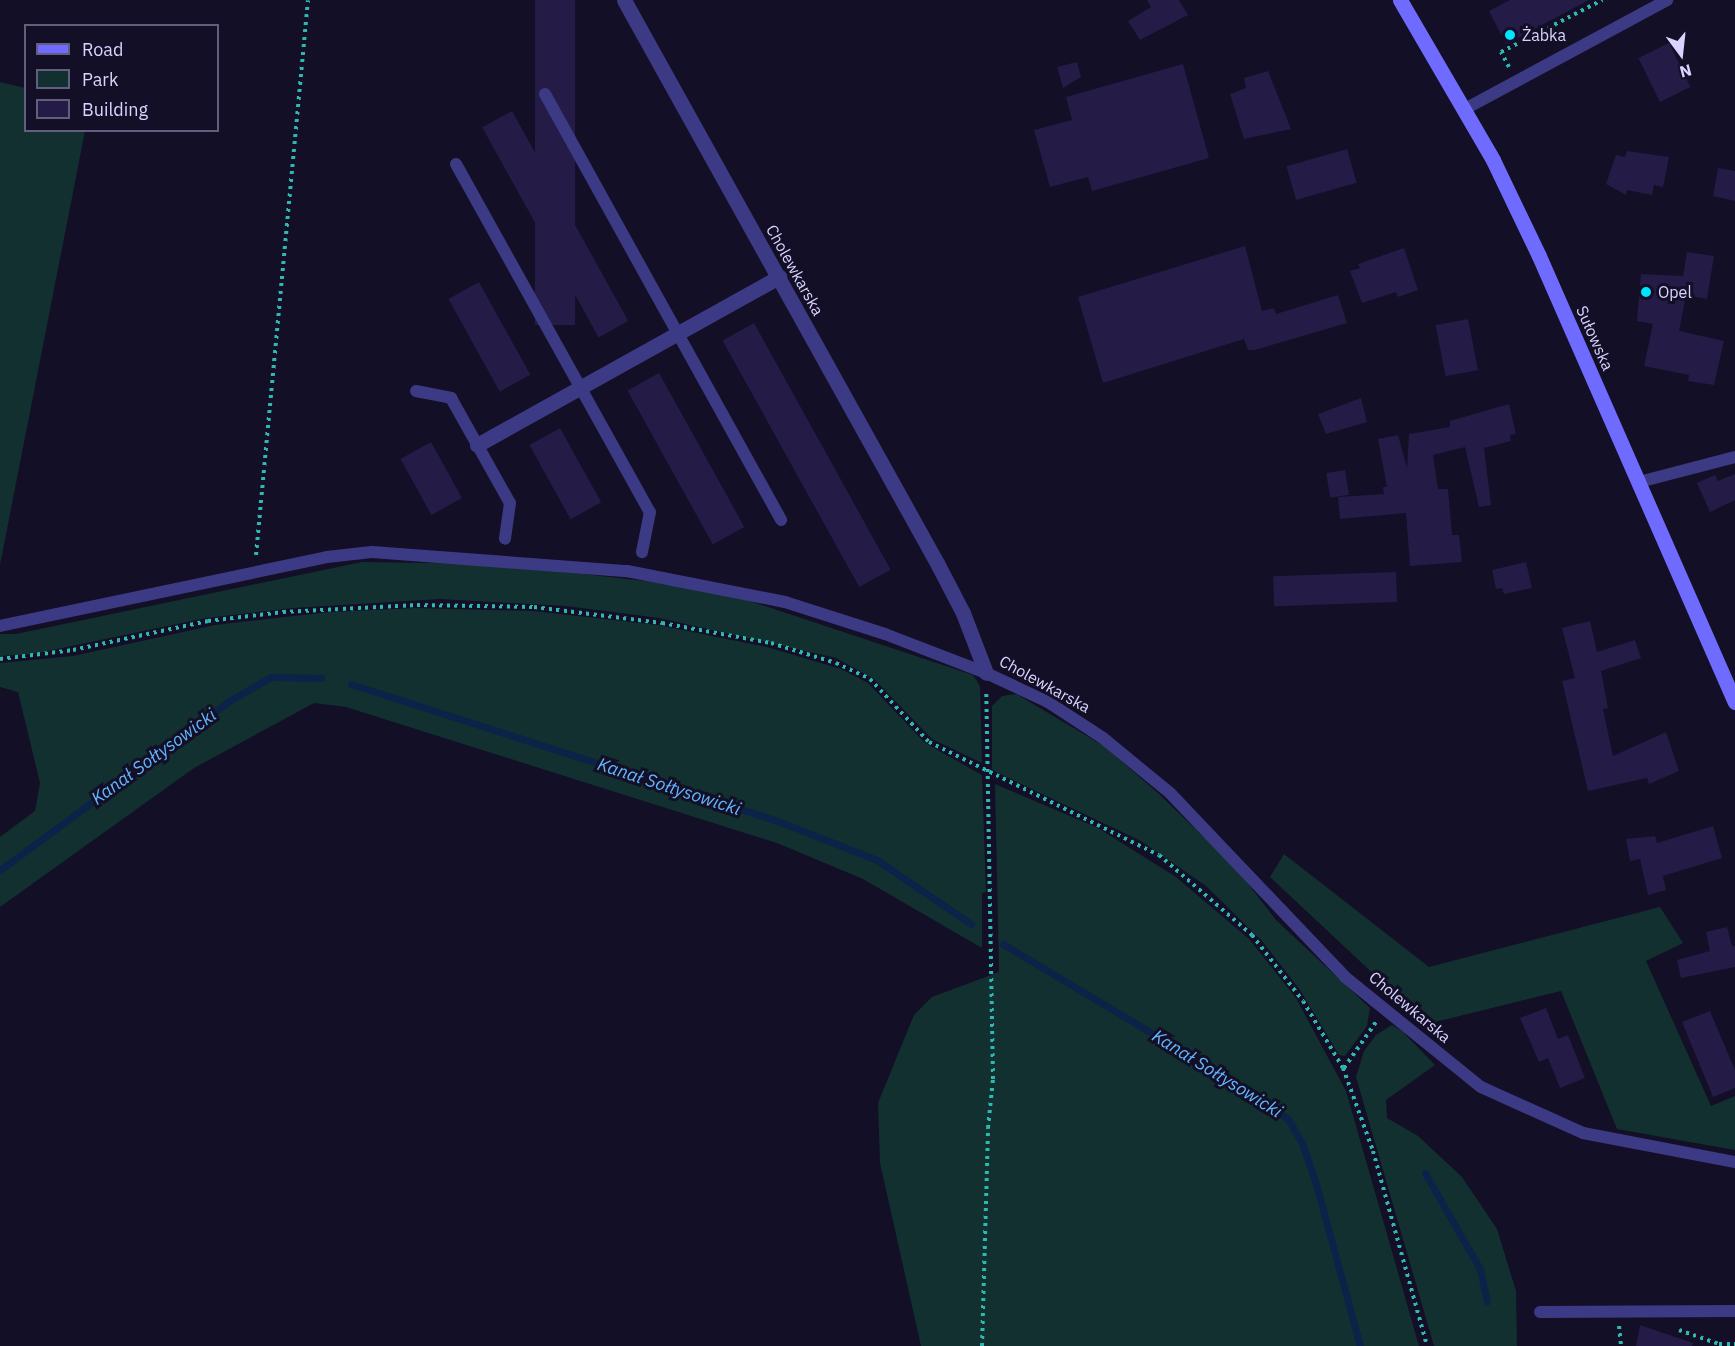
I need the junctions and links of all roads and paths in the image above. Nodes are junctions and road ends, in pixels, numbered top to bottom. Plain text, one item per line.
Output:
1 (308, 0) edge
2 (624, 0) edge
3 (1400, 0) edge
4 (1602, 0) edge
5 (1667, 0) edge
6 (1515, 80) junction
7 (545, 94) dead end
8 (1463, 110) junction
9 (456, 164) dead end
10 (779, 277) junction
11 (678, 334) junction
12 (582, 387) junction
13 (416, 391) dead end
14 (477, 445) junction
15 (1735, 458) edge
16 (1639, 482) junction
17 (781, 520) dead end
18 (505, 539) dead end
19 (256, 545) dead end
20 (642, 552) dead end
21 (0, 626) edge
22 (0, 659) edge
23 (986, 673) junction
24 (1735, 702) edge
25 (988, 773) junction
26 (1386, 1011) junction
27 (1344, 1068) junction
28 (1735, 1162) edge
29 (1735, 1311) edge
30 (1540, 1312) dead end
31 (1619, 1320) dead end
32 (1674, 1328) dead end
33 (1735, 1344) edge
34 (982, 1346) edge
35 (1427, 1346) edge
36 (1621, 1346) edge

1 - 19 path
2 - 10 street, Cholewkarska
3 - 8 main road, Sułowska
4 - 6 path
5 - 6 lane
6 - 8 lane
7 - 11 lane
8 - 16 main road, Sułowska
9 - 12 lane
10 - 11 street
10 - 23 street, Cholewkarska
11 - 12 street
11 - 17 lane
12 - 14 street
12 - 20 lane
13 - 14 lane
14 - 18 lane
15 - 16 lane
16 - 24 main road, Sułowska
21 - 23 lane
22 - 25 path
23 - 25 path
23 - 26 lane, Cholewkarska
25 - 27 path
25 - 34 path
26 - 27 path
26 - 28 lane, Cholewkarska
27 - 35 path
29 - 30 lane
31 - 36 path
32 - 33 path

